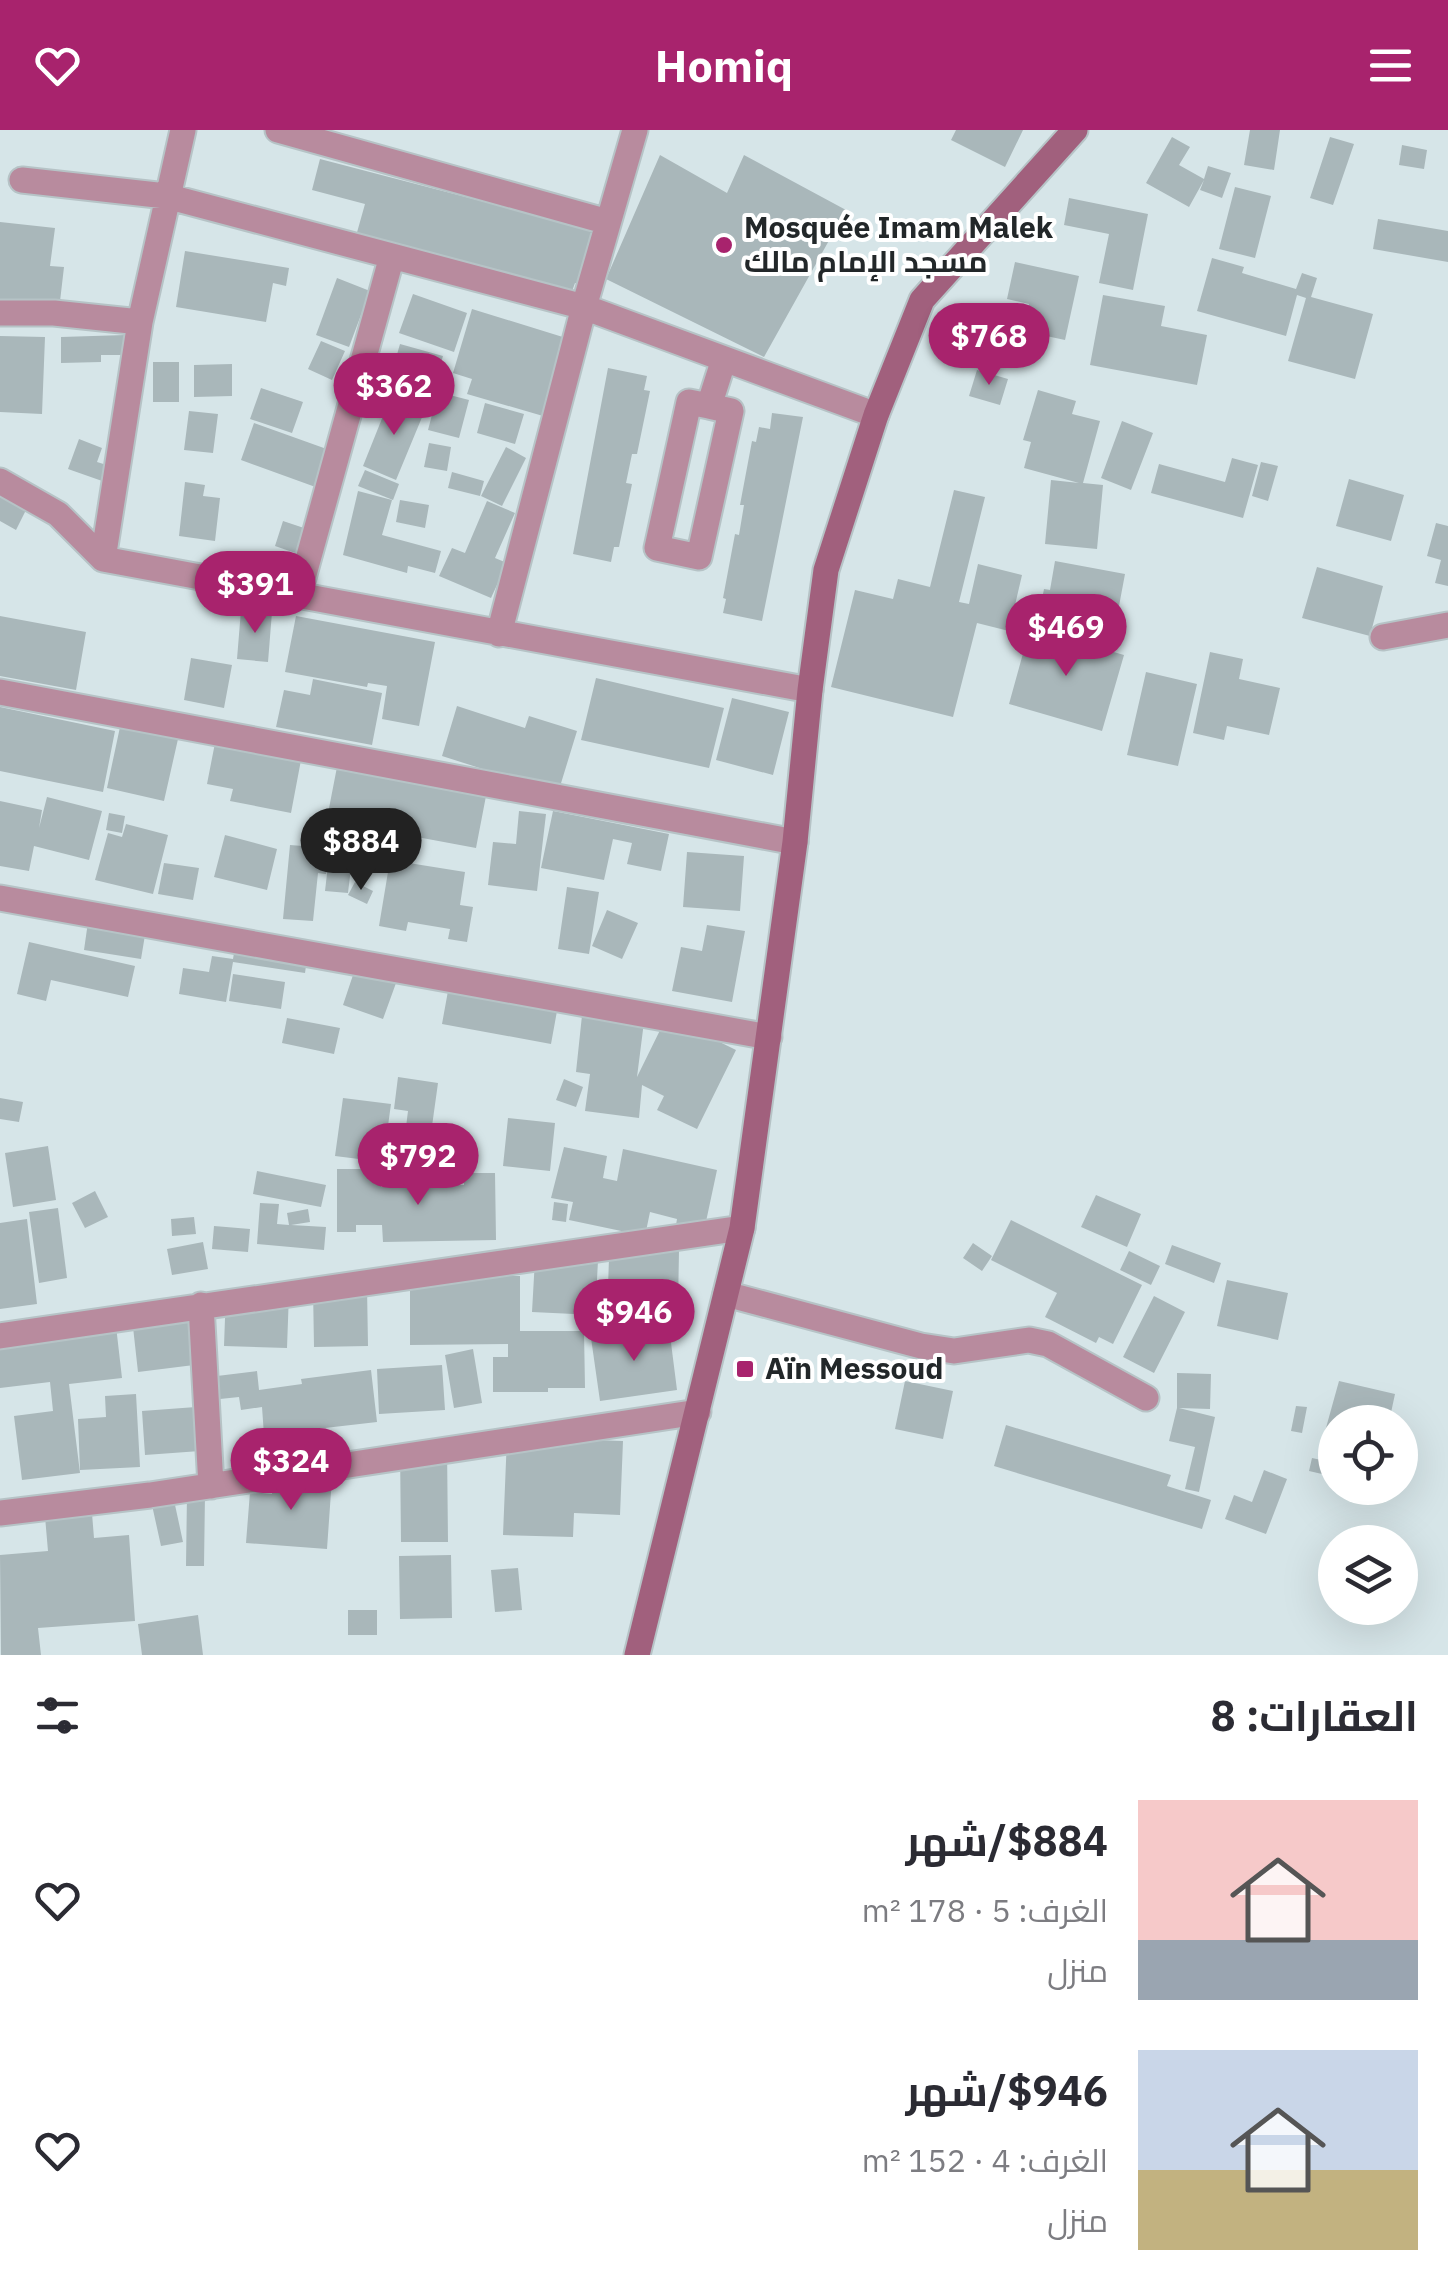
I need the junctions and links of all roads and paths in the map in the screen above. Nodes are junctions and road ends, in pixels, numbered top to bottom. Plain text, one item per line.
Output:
1 (183, 130) edge
2 (278, 130) edge
3 (635, 130) edge
4 (1075, 130) edge
5 (22, 180) dead end
6 (166, 196) junction
7 (608, 222) junction
8 (392, 256) junction
9 (584, 307) junction
10 (0, 313) edge
11 (140, 322) junction
12 (724, 358) junction
13 (709, 406) junction
14 (876, 415) junction
15 (0, 481) edge
16 (103, 559) junction
17 (298, 596) junction
18 (1448, 625) edge
19 (499, 634) junction
20 (1383, 637) dead end
21 (810, 690) junction
22 (0, 692) edge
23 (796, 842) junction
24 (0, 898) edge
25 (769, 1037) junction
26 (742, 1228) junction
27 (726, 1294) junction
28 (201, 1305) junction
29 (0, 1336) edge
30 (1146, 1398) dead end
31 (698, 1412) junction
32 (211, 1486) junction
33 (0, 1512) edge
34 (637, 1655) edge

1 - 6 street
2 - 7 street
3 - 7 street
4 - 14 main road
5 - 6 street
6 - 8 street
6 - 11 street
7 - 9 street
8 - 9 street
8 - 17 street
9 - 12 street
9 - 19 street
10 - 11 street
11 - 16 street
12 - 13 street
12 - 14 street
13 - 13 street
14 - 21 main road
15 - 16 street
16 - 17 street
17 - 19 street
18 - 20 street
19 - 21 street
21 - 23 main road
22 - 23 street
23 - 25 main road
24 - 25 street
25 - 26 main road
26 - 27 main road
26 - 28 street
27 - 30 street
27 - 31 main road
28 - 29 street
28 - 32 street
31 - 32 street
31 - 34 main road
32 - 33 street

